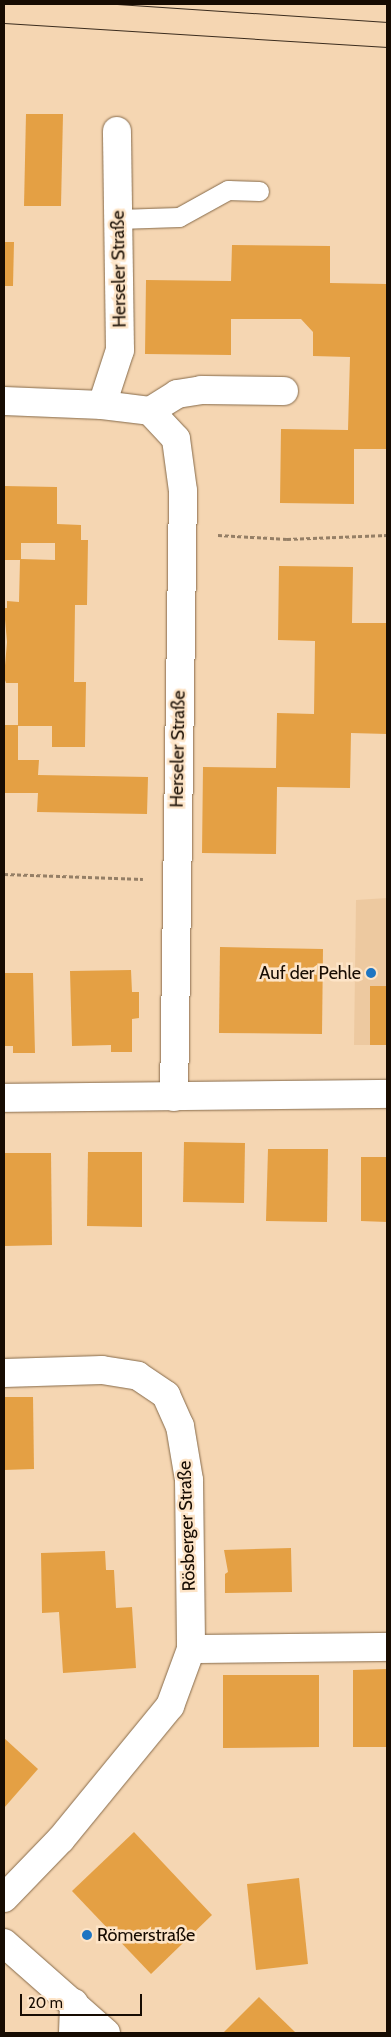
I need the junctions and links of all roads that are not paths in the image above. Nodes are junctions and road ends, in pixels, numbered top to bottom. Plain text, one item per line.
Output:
1 (117, 131) dead end
2 (258, 191) dead end
3 (118, 219) junction
4 (284, 391) dead end
5 (4, 401) edge
6 (102, 405) junction
7 (150, 411) junction
8 (387, 1094) edge
9 (174, 1097) junction
10 (4, 1098) edge
11 (4, 1373) edge
12 (387, 1647) edge
13 (191, 1649) junction
14 (4, 1898) edge
15 (4, 1942) edge
16 (74, 2003) junction
17 (73, 2033) edge
18 (106, 2033) edge

1 - 3 street, Herseler Straße
2 - 3 lane
3 - 6 street, Herseler Straße
4 - 7 street
5 - 6 street
6 - 7 street
7 - 9 street, Herseler Straße
8 - 9 street
9 - 10 street
11 - 13 street, Rösberger Straße
12 - 13 street
13 - 14 street, Rösberger Straße
15 - 16 street
16 - 17 street
16 - 18 street

